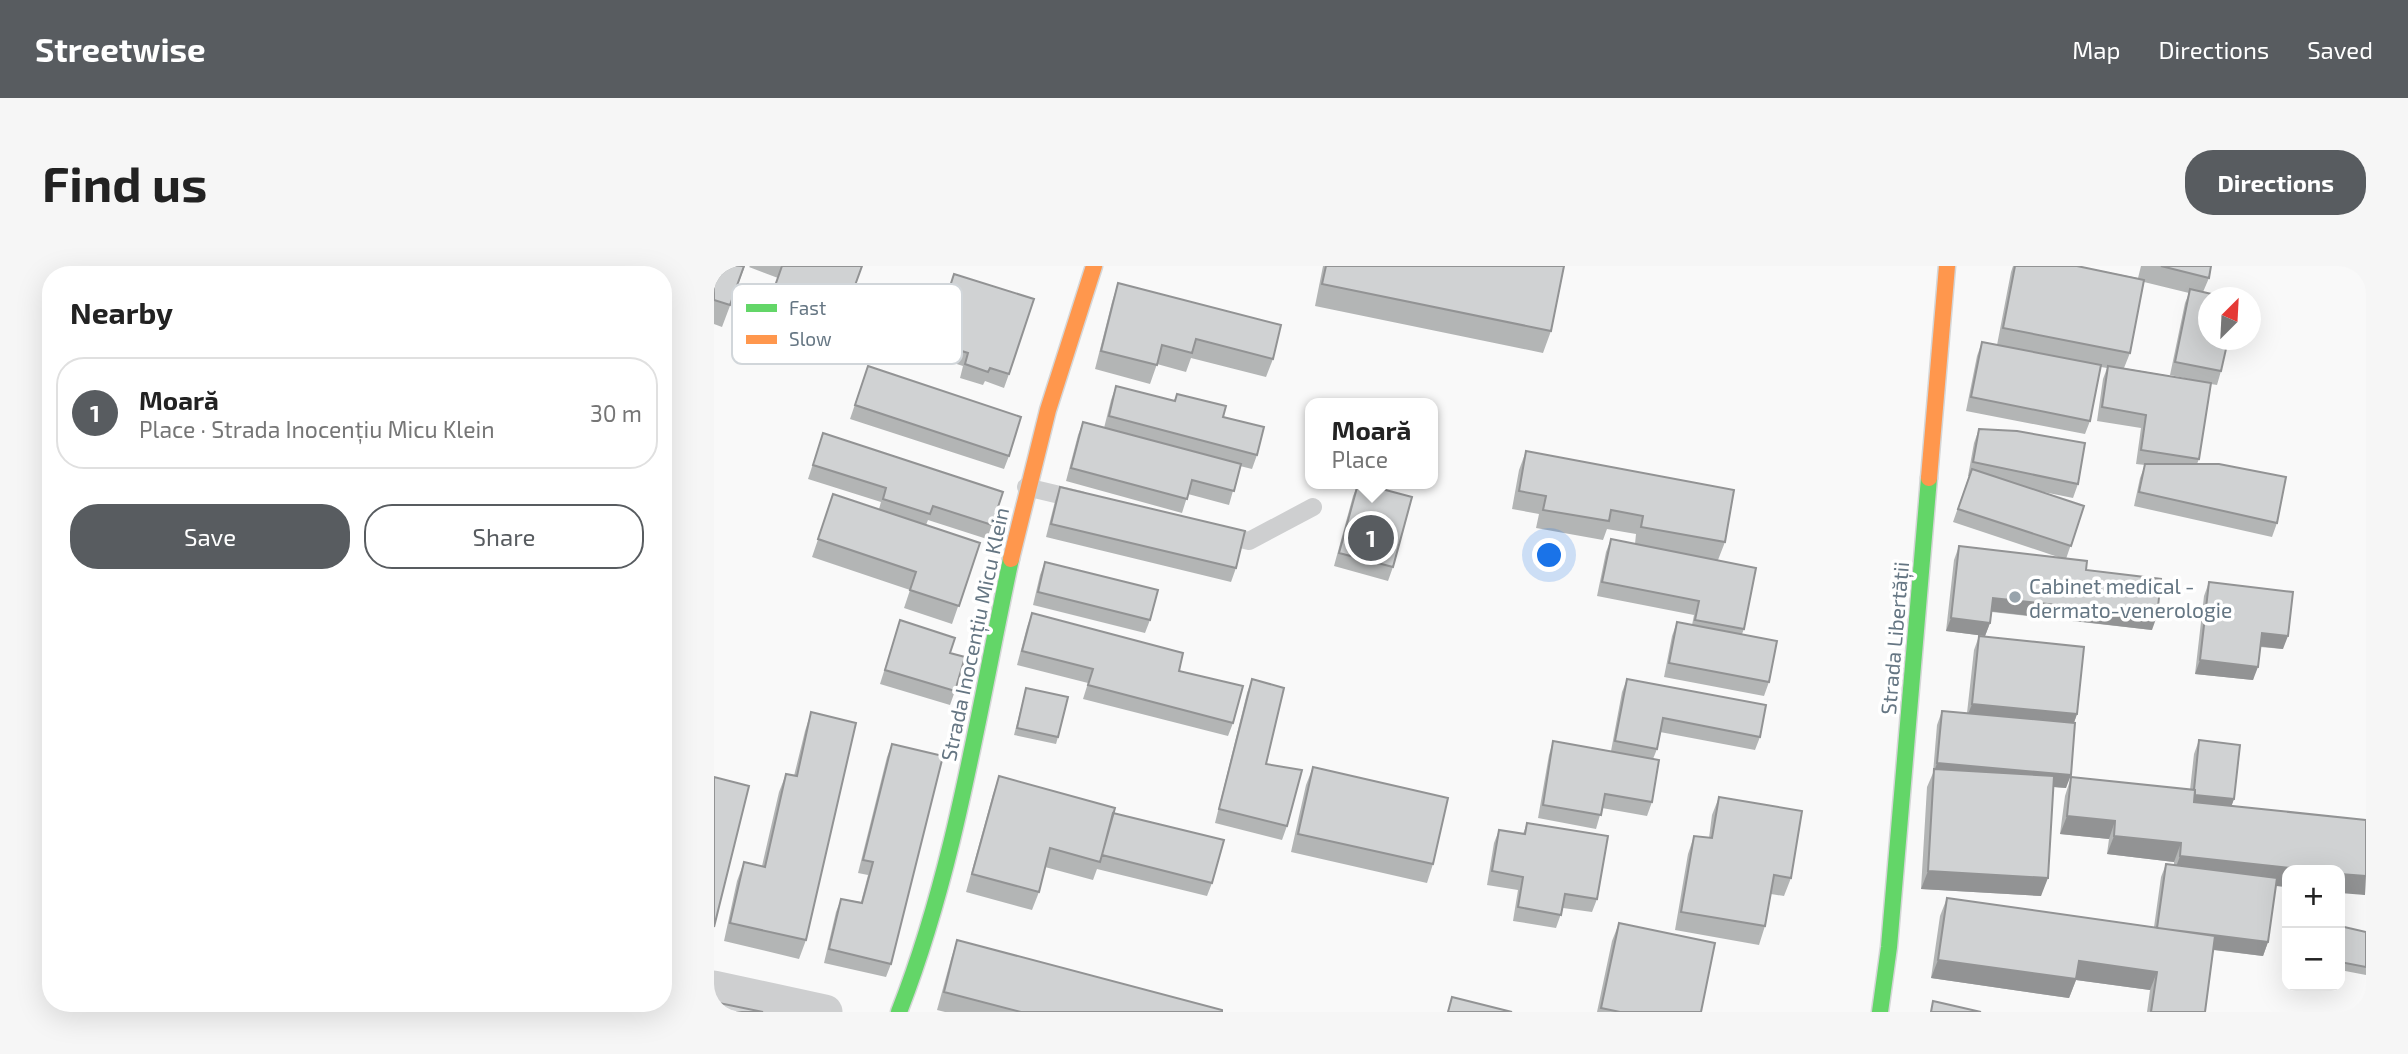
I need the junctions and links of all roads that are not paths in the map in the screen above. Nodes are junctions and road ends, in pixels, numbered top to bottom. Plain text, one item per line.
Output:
1 (1094, 266) edge
2 (1947, 266) edge
3 (1027, 487) junction
4 (1092, 503) edge
5 (1313, 507) dead end
6 (1197, 528) edge
7 (714, 988) edge
8 (825, 1012) edge
9 (900, 1012) edge
10 (1880, 1012) edge

1 - 3 street, Strada Inocențiu Micu Klein
2 - 10 street, Strada Libertății
3 - 4 lane
3 - 9 street, Strada Inocențiu Micu Klein
5 - 6 lane
7 - 8 street

